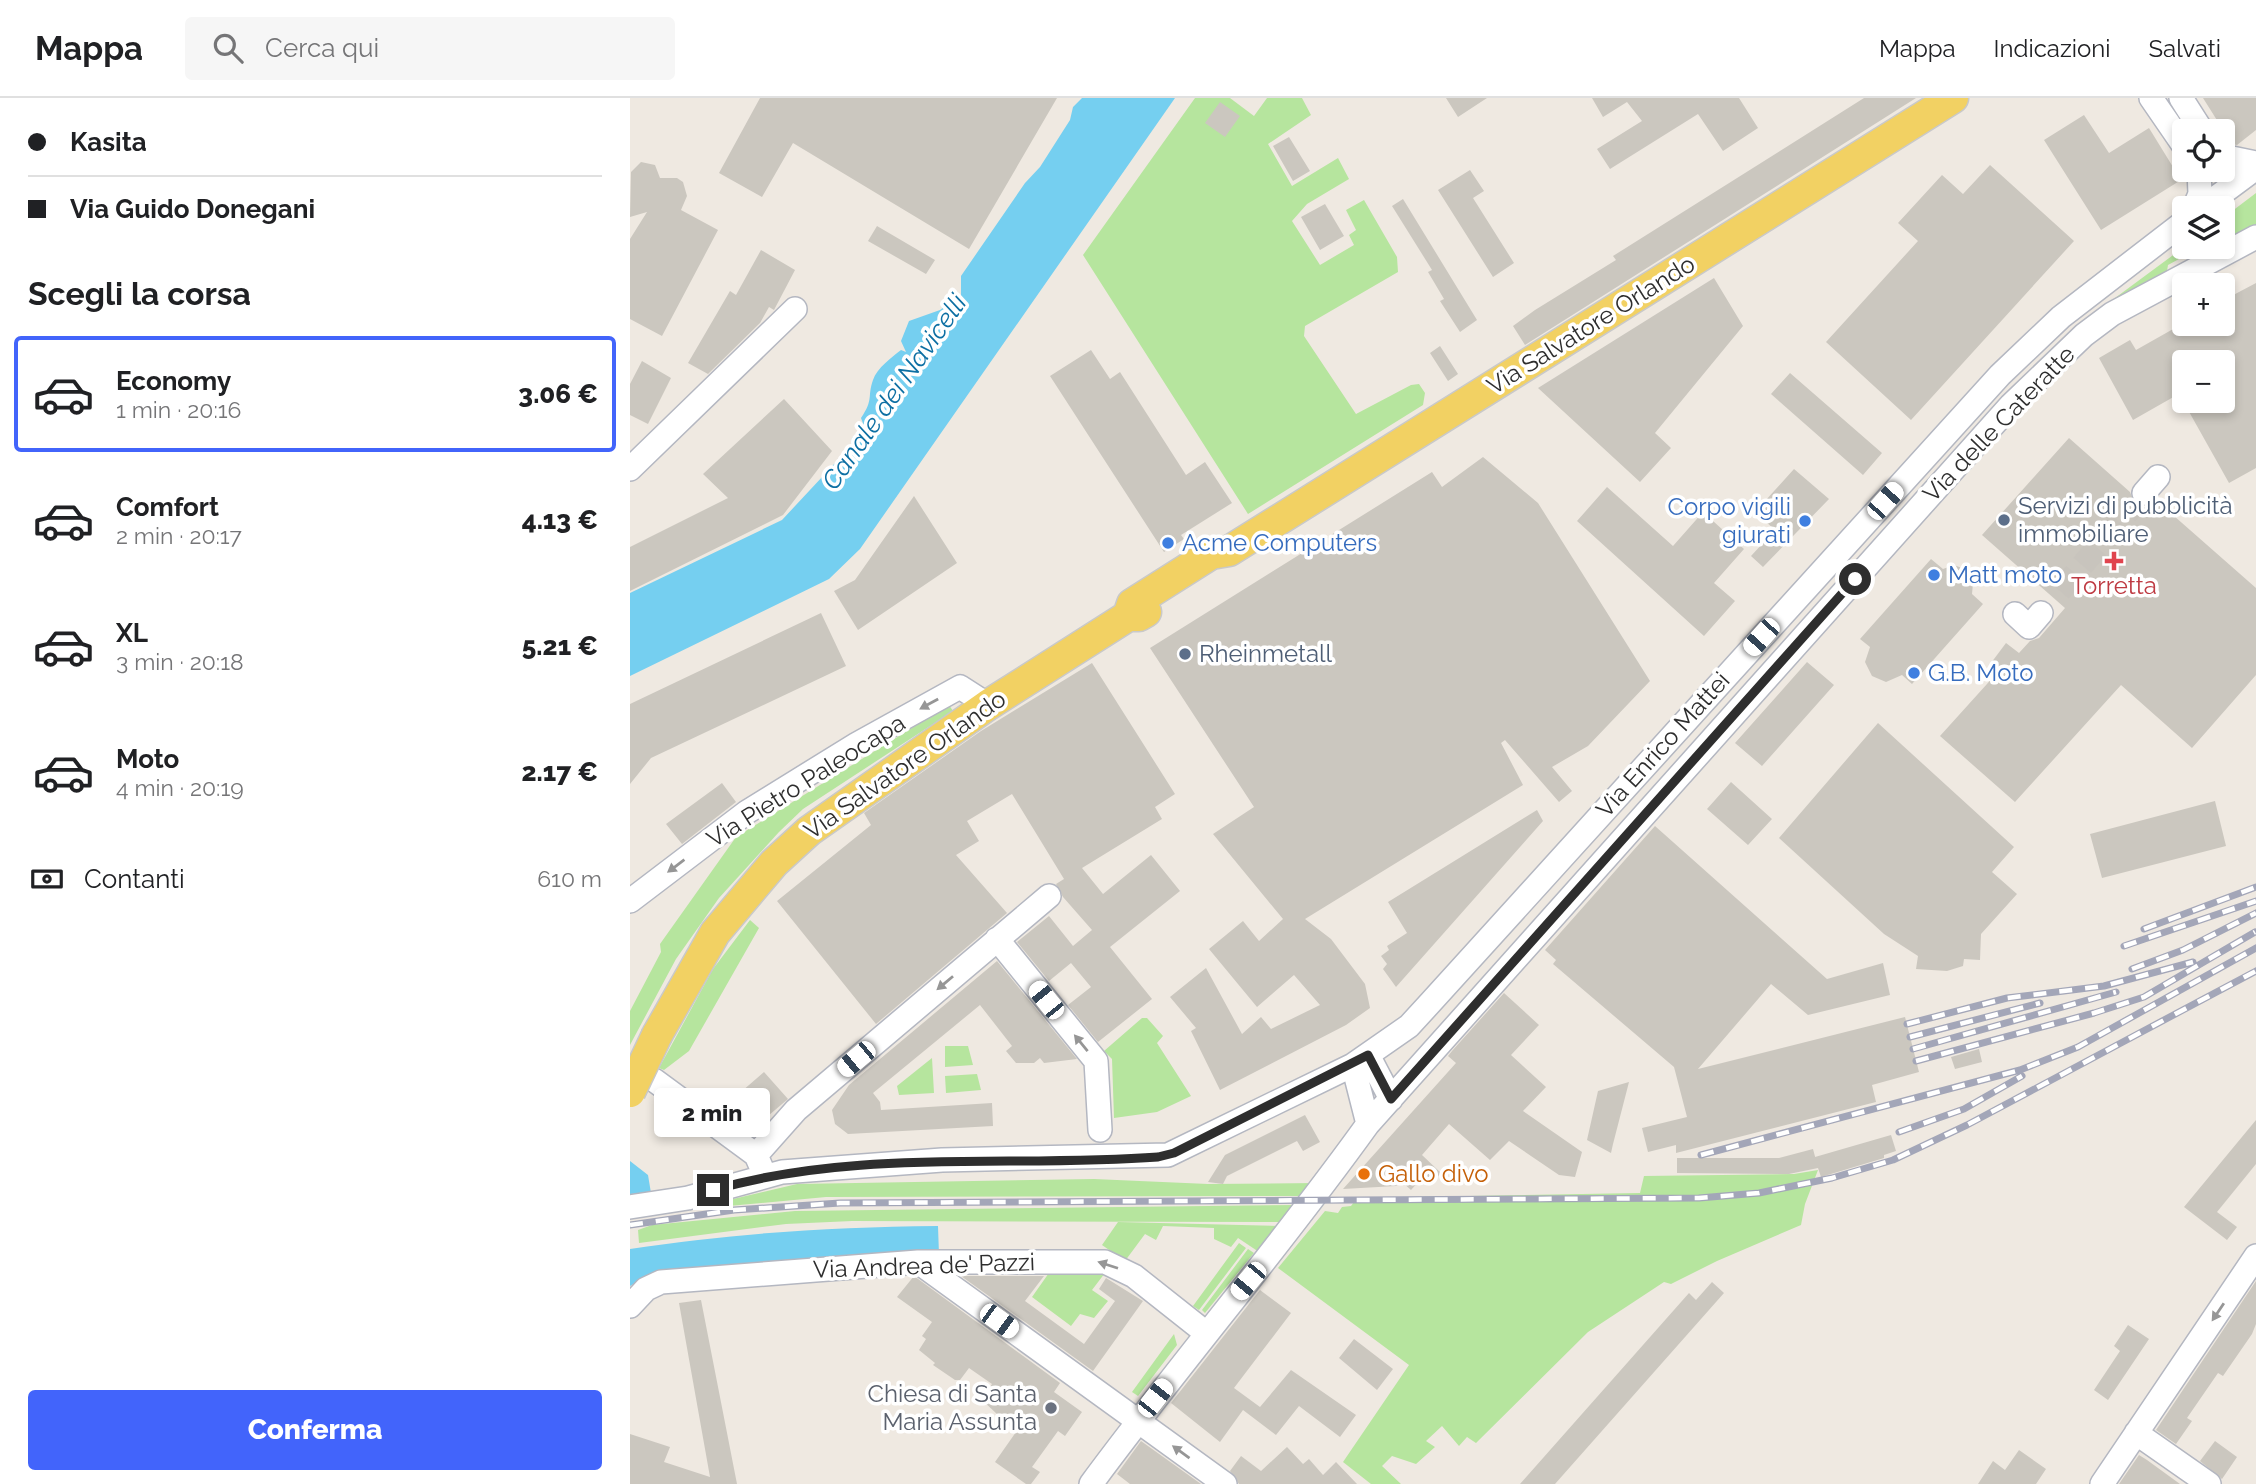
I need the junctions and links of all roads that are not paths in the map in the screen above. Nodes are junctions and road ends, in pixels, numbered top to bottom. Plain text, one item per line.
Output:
1 (1953, 98) edge
2 (2151, 98) edge
3 (2181, 98) edge
4 (2194, 119) edge
5 (2172, 129) edge
6 (2235, 159) edge
7 (2256, 165) edge
8 (2217, 196) edge
9 (2172, 231) edge
10 (2256, 237) edge
11 (795, 309) dead end
12 (630, 469) edge
13 (2042, 613) dead end
14 (2015, 614) dead end
15 (988, 705) junction
16 (1049, 896) dead end
17 (630, 901) edge
18 (997, 939) junction
19 (1361, 1060) junction
20 (642, 1086) edge
21 (1310, 1086) junction
22 (1391, 1099) junction
23 (1366, 1114) junction
24 (1100, 1130) dead end
25 (761, 1165) junction
26 (630, 1207) edge
27 (2256, 1256) edge
28 (918, 1262) junction
29 (630, 1306) edge
30 (1206, 1333) junction
31 (1138, 1420) junction
32 (2136, 1433) junction
33 (1091, 1484) edge
34 (1225, 1484) edge
35 (2102, 1484) edge
36 (2209, 1484) edge

1 - 15 main road, Via Salvatore Orlando
2 - 5 street
3 - 4 street
6 - 7 street
7 - 8 street
9 - 19 street, Via Enrico Mattei
10 - 22 street, Via delle Cateratte
11 - 12 street
13 - 14 street
15 -> 17 street, Via Pietro Paleocapa
15 - 20 main road, Via Salvatore Orlando, bridge
16 - 18 street
24 -> 18 street
18 -> 25 street
19 - 21 street, Via Enrico Mattei
19 - 22 street
19 - 23 street
20 - 25 street
21 - 23 street
21 - 25 street, Via Enrico Mattei
22 - 23 street, Via delle Cateratte
23 - 30 street, Via delle Cateratte
25 - 26 street, Via Enrico Mattei
27 -> 32 street
28 - 29 street, Via Andrea de' Pazzi
30 -> 28 street, Via Andrea de' Pazzi
28 - 31 street
30 - 31 street, Via delle Cateratte
31 - 33 street, Via delle Cateratte
34 -> 31 street
32 - 35 street
32 - 36 street

